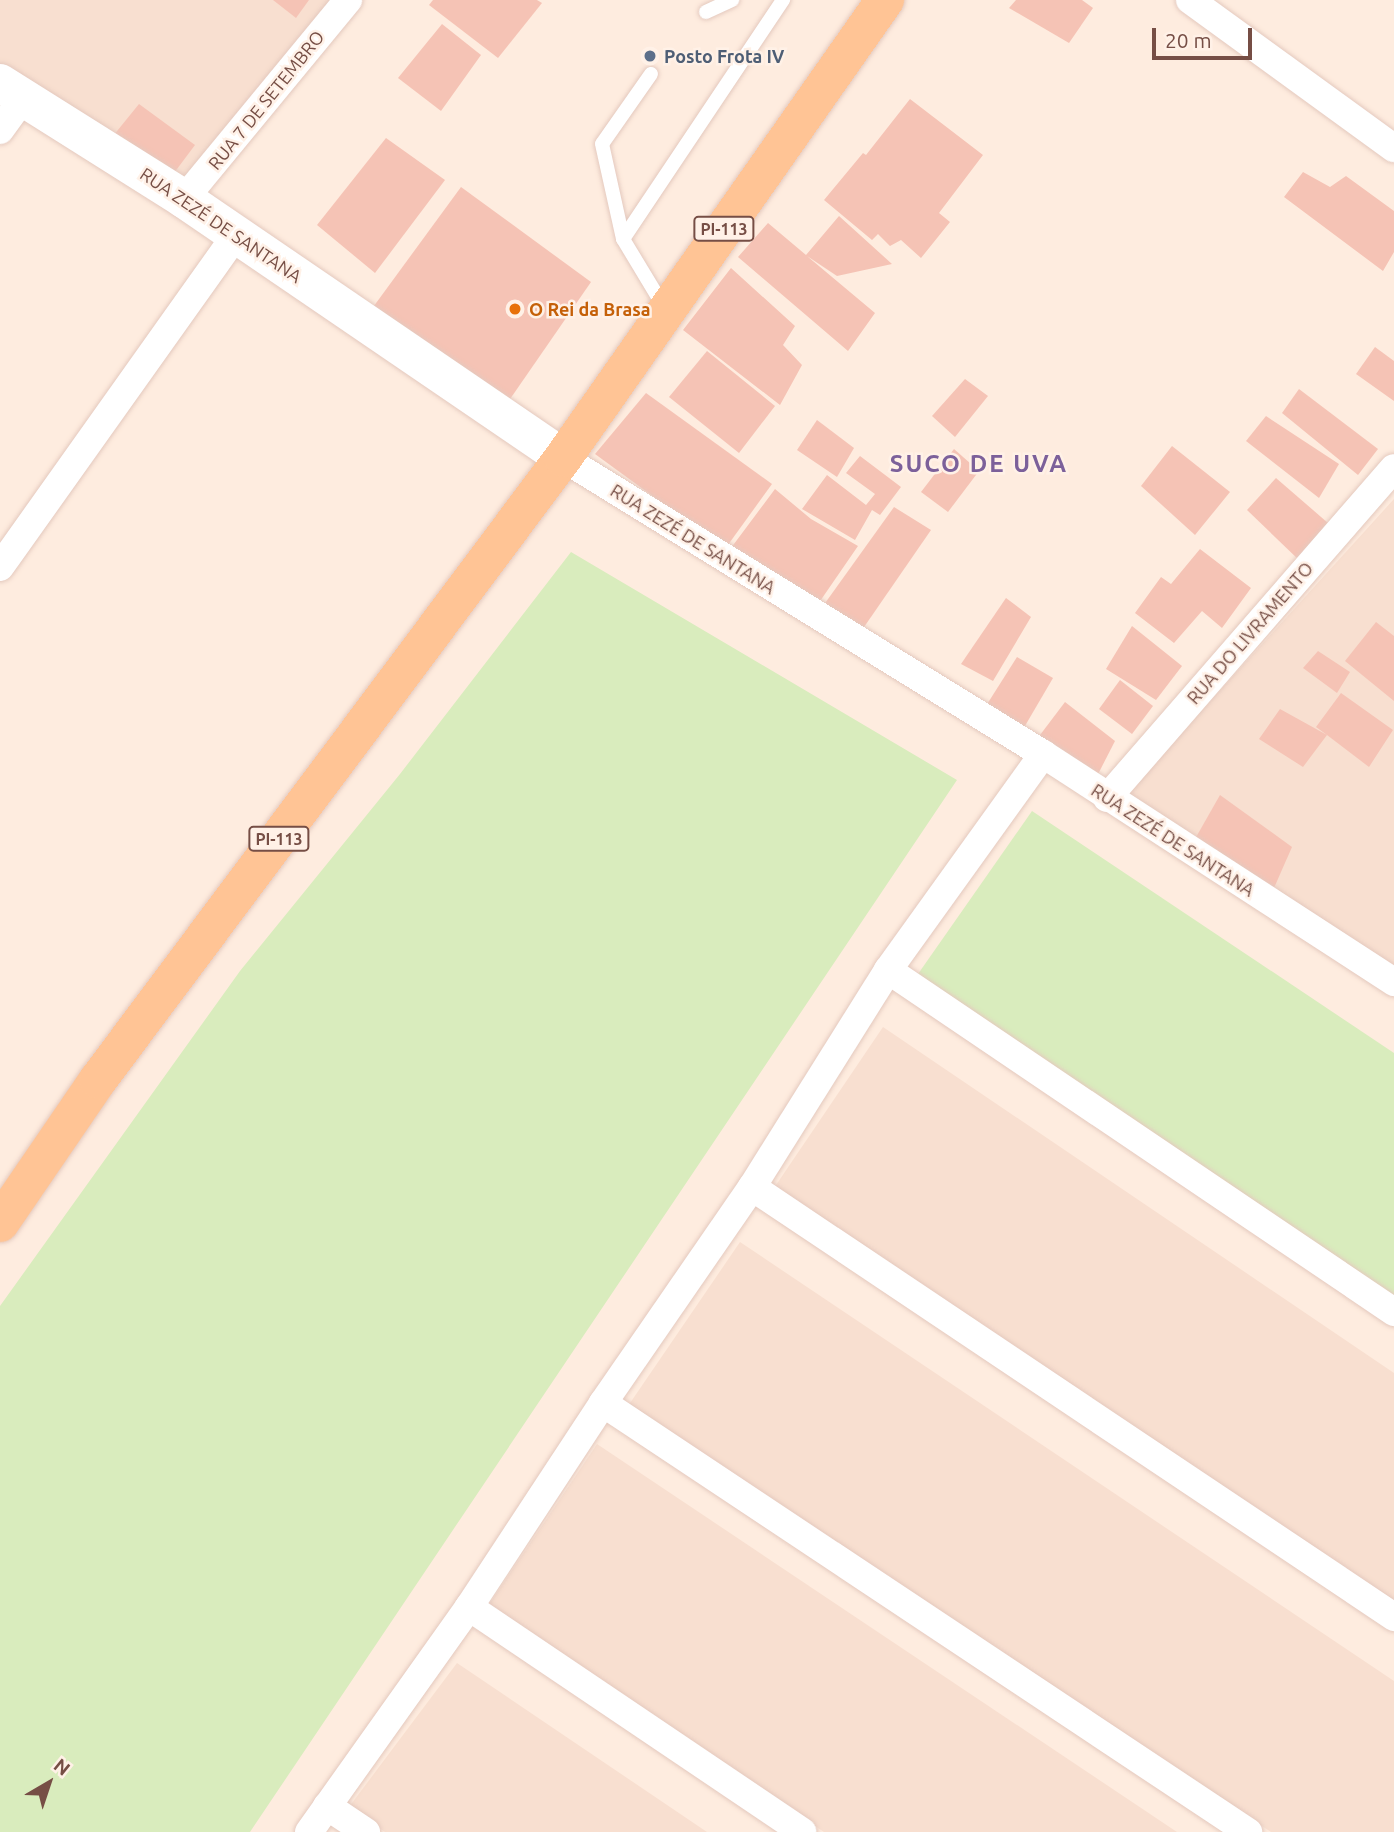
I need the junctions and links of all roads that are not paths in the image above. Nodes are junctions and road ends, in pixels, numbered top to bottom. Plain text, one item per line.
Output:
1 (348, 0) edge
2 (732, 0) edge
3 (783, 0) edge
4 (885, 0) edge
5 (1190, 0) edge
6 (706, 12) dead end
7 (651, 74) dead end
8 (12, 91) edge
9 (0, 130) edge
10 (1394, 148) edge
11 (184, 199) junction
12 (236, 235) junction
13 (623, 239) junction
14 (666, 311) junction
15 (563, 458) junction
16 (1394, 468) edge
17 (0, 567) edge
18 (1043, 754) junction
19 (1107, 798) junction
20 (888, 970) junction
21 (1394, 982) edge
22 (752, 1187) junction
23 (0, 1223) edge
24 (1394, 1312) edge
25 (603, 1404) junction
26 (469, 1607) junction
27 (1394, 1617) edge
28 (327, 1806) junction
29 (309, 1832) edge
30 (366, 1832) edge
31 (802, 1832) edge
32 (1248, 1832) edge

1 - 11 street, RUA 7 DE SETEMBRO
2 - 6 lane
3 - 13 lane
4 - 14 main road, PI-113
5 - 10 street
7 - 13 lane
8 - 9 street
8 - 11 main road, RUA ZEZÉ DE SANTANA
11 - 12 main road, RUA ZEZÉ DE SANTANA
12 - 15 main road, RUA ZEZÉ DE SANTANA
12 - 17 street
13 - 14 lane
14 - 15 main road, PI-113
15 - 18 street, RUA ZEZÉ DE SANTANA
15 - 23 main road, PI-113
16 - 19 street, RUA DO LIVRAMENTO
18 - 19 street, RUA ZEZÉ DE SANTANA
18 - 20 street
19 - 21 street, RUA ZEZÉ DE SANTANA
20 - 22 street
20 - 24 street
22 - 25 street
22 - 27 street
25 - 26 street
25 - 32 street
26 - 28 street
26 - 31 street
28 - 29 street
28 - 30 street

